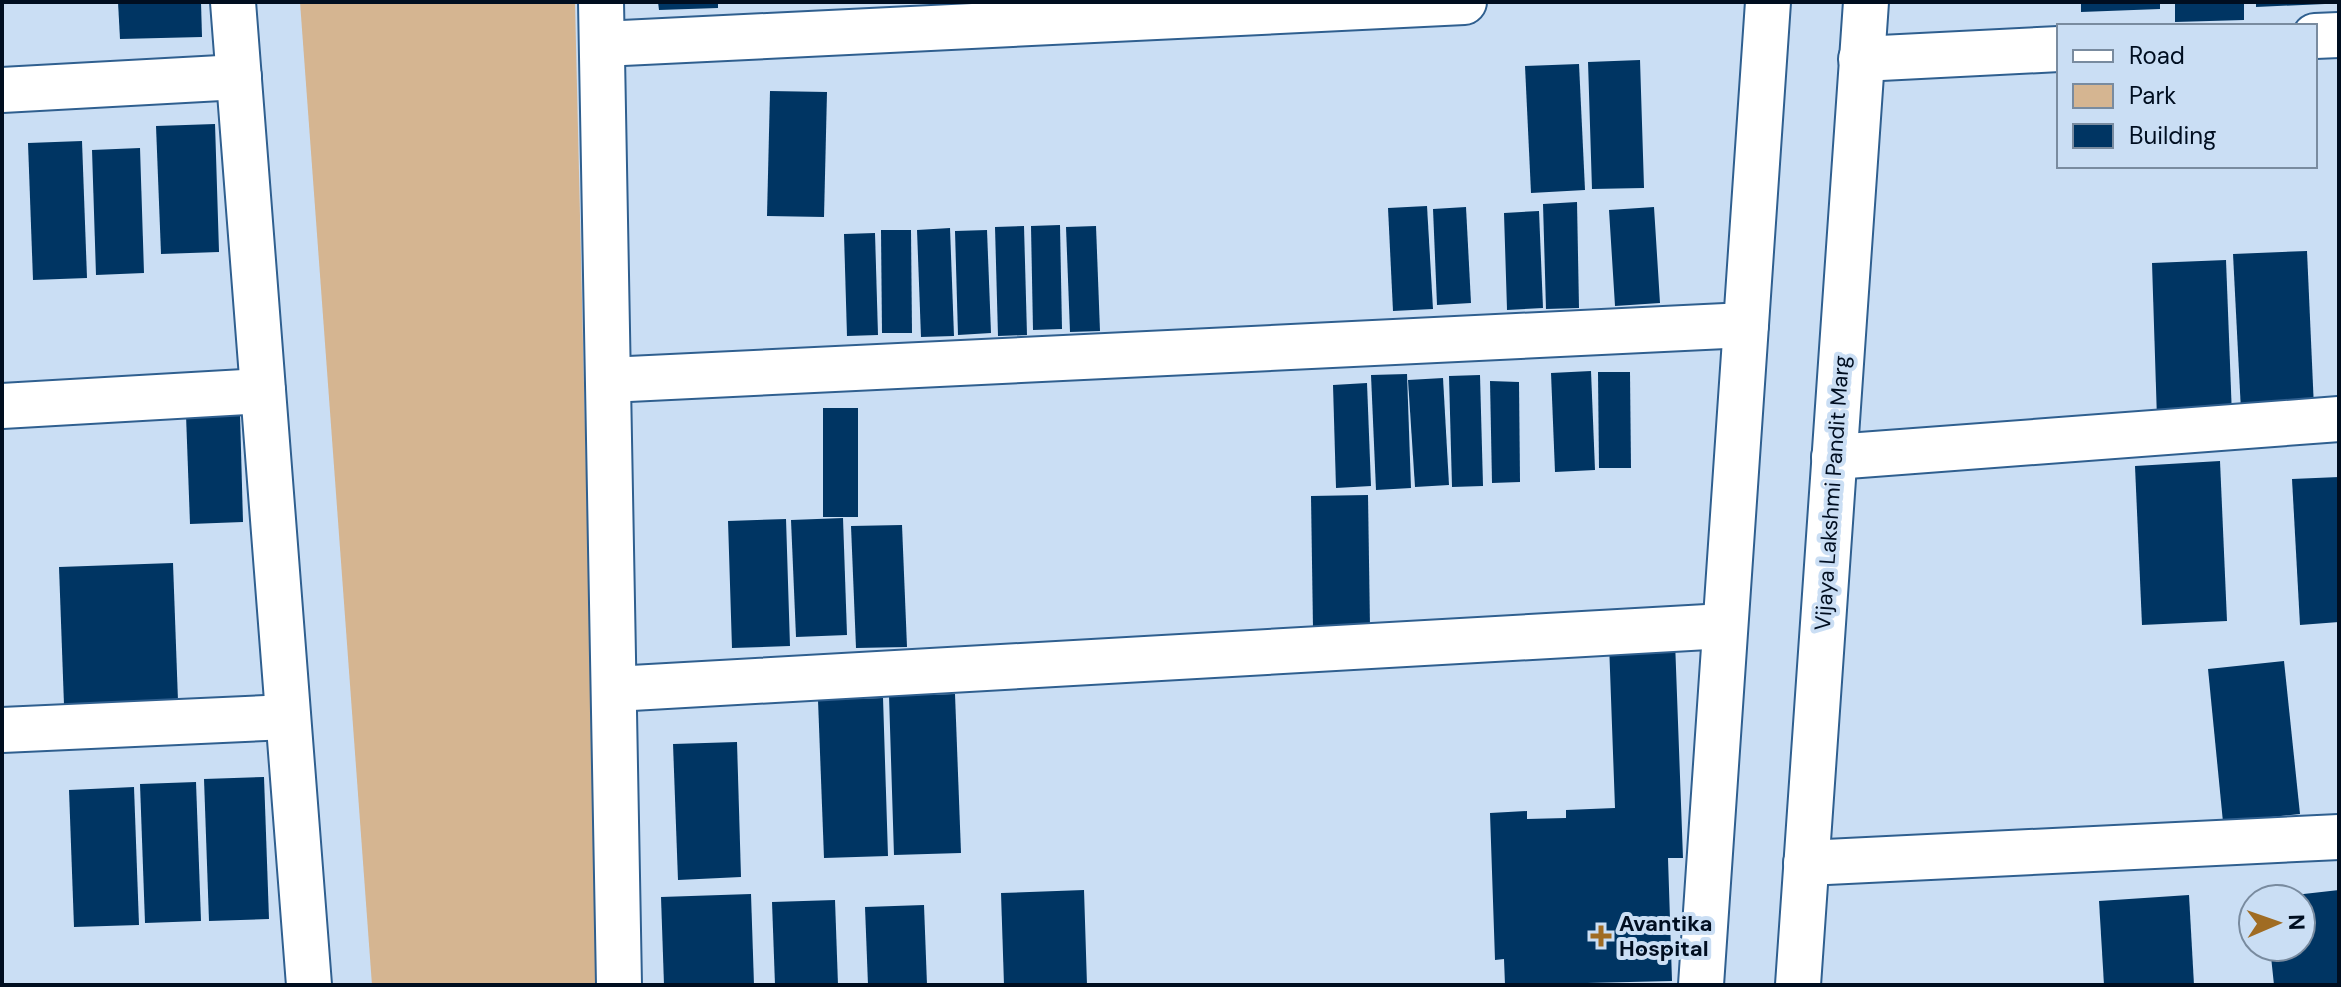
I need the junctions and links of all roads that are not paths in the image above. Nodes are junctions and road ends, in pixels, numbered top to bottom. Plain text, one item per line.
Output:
1 (233, 2) edge
2 (1464, 2) edge
3 (1768, 2) edge
4 (1866, 2) edge
5 (602, 23) edge
6 (2339, 35) edge
7 (2317, 36) edge
8 (2057, 49) edge
9 (1861, 59) junction
10 (239, 77) junction
11 (2, 90) edge
12 (1746, 325) junction
13 (608, 380) junction
14 (263, 391) junction
15 (2, 406) edge
16 (2339, 419) edge
17 (1834, 457) junction
18 (1725, 626) junction
19 (614, 689) junction
20 (288, 717) junction
21 (2, 730) edge
22 (2339, 837) edge
23 (1806, 863) junction
24 (309, 985) edge
25 (619, 985) edge
26 (1701, 985) edge
27 (1798, 985) edge

1 - 10 street
2 - 5 street
3 - 12 street
4 - 9 street, Vijaya Lakshmi Pandit Marg
5 - 13 street
6 - 7 street
8 - 9 street
9 - 17 street, Vijaya Lakshmi Pandit Marg
10 - 11 street
10 - 14 street
12 - 13 street
12 - 18 street
13 - 19 street
14 - 15 street
14 - 20 street
16 - 17 street
17 - 23 street, Vijaya Lakshmi Pandit Marg
18 - 19 street
18 - 26 street
19 - 25 street
20 - 21 street
20 - 24 street
22 - 23 street
23 - 27 street, Vijaya Lakshmi Pandit Marg

